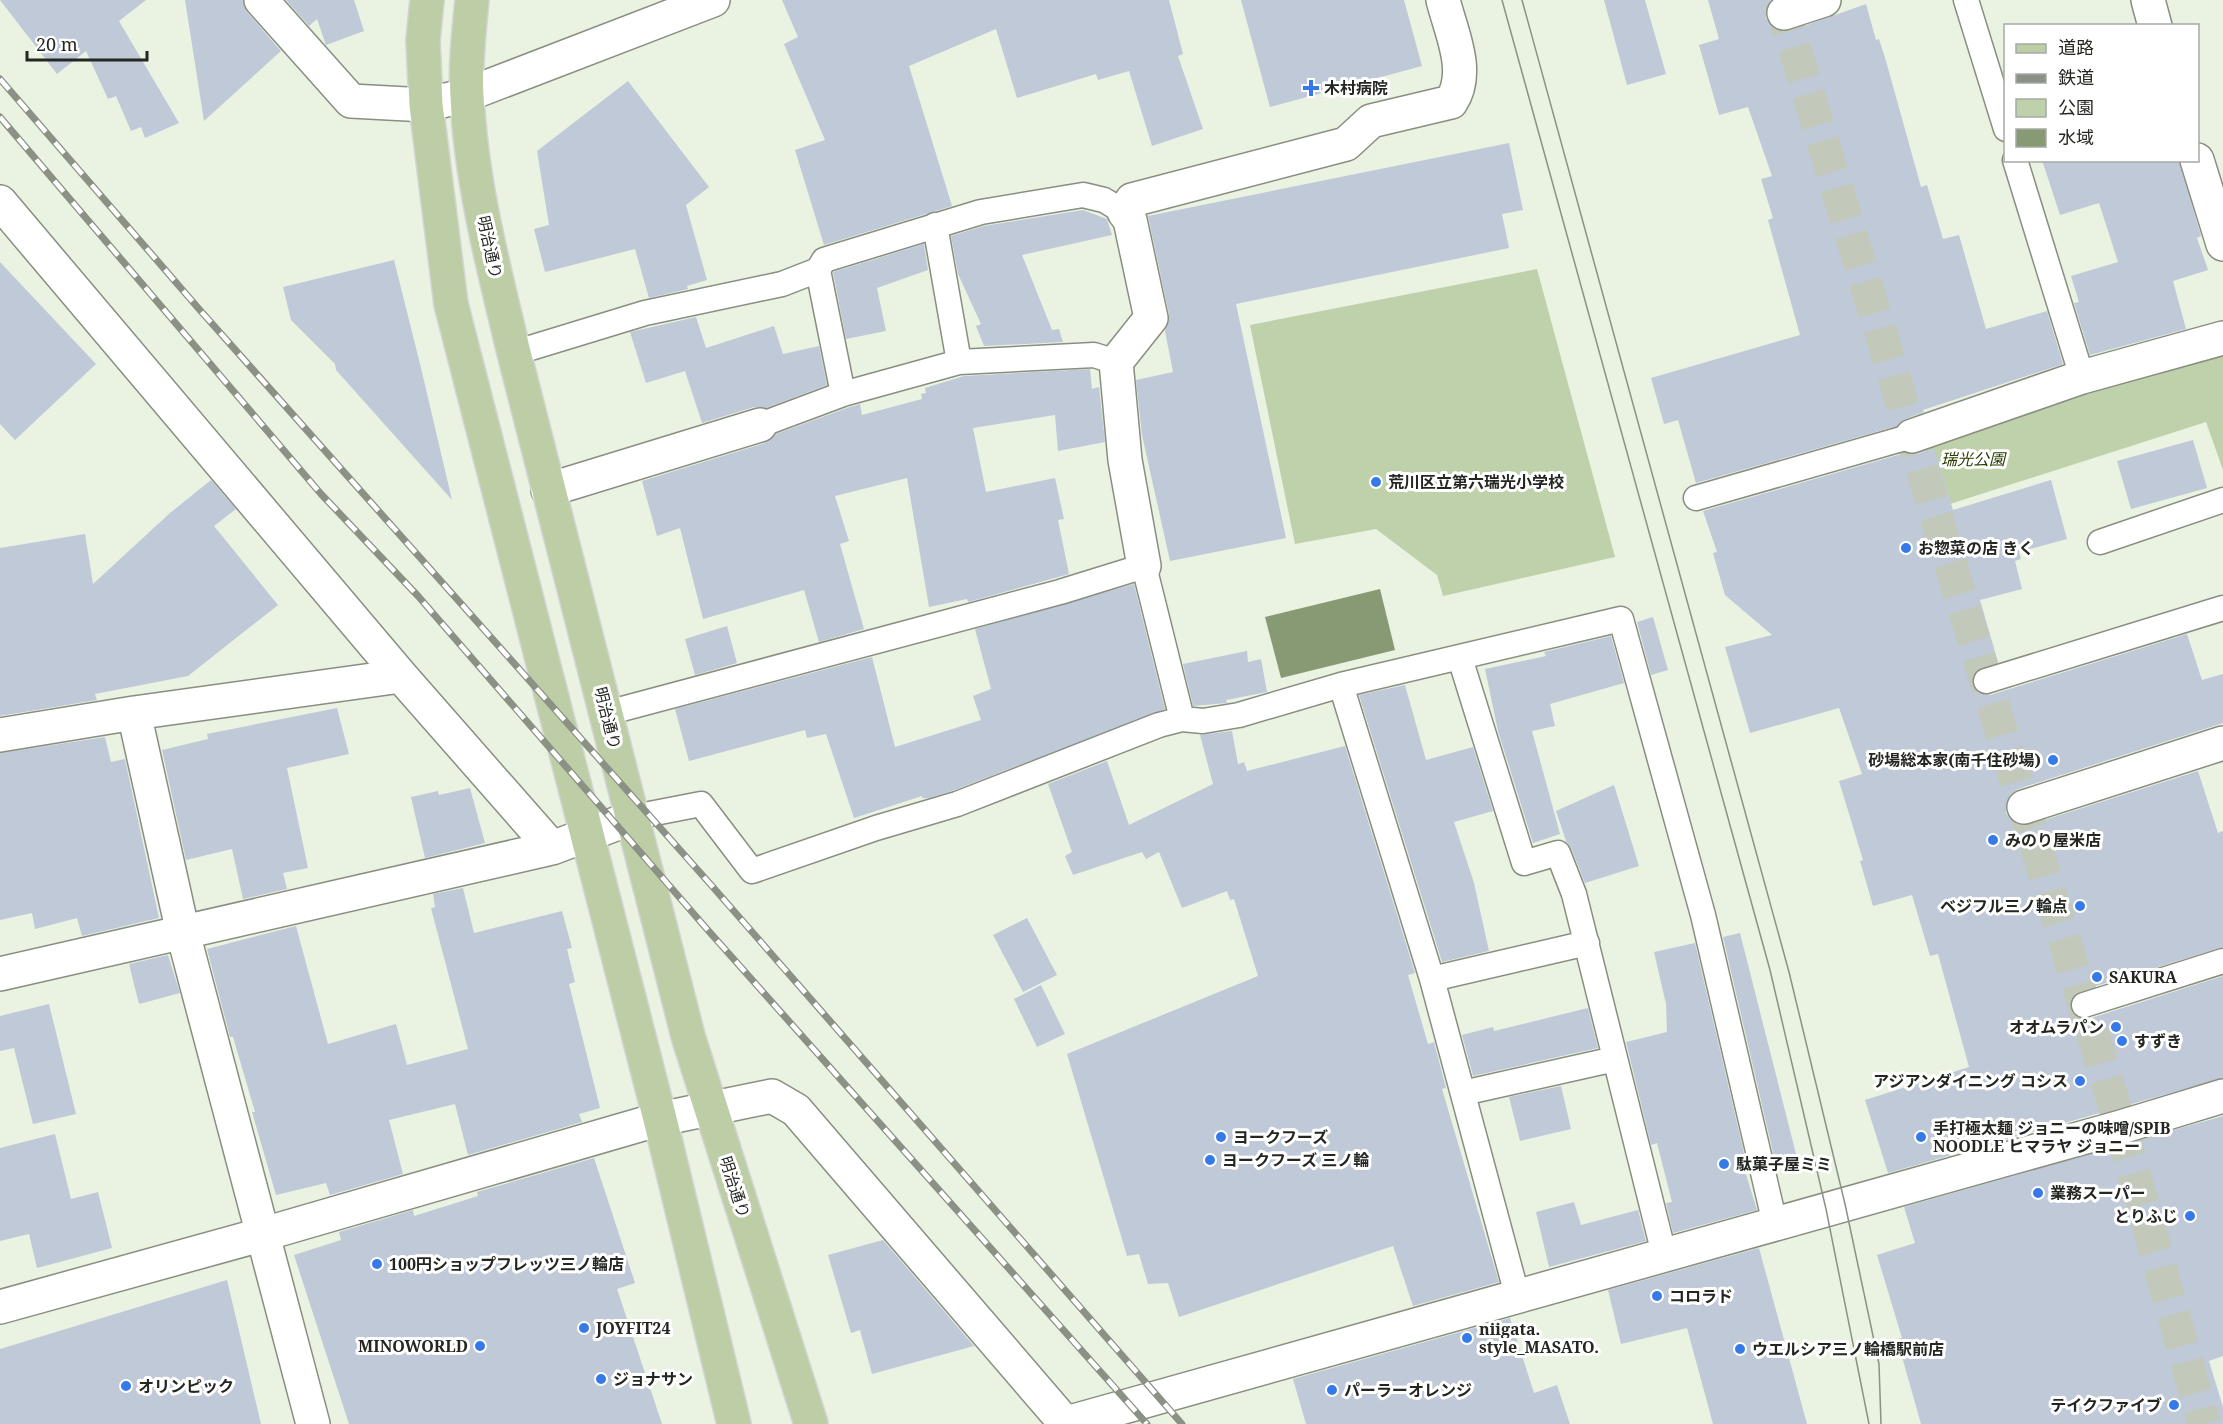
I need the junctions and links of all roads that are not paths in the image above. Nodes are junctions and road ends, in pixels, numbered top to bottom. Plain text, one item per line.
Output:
1 (261, 0) edge
2 (427, 0) edge
3 (472, 0) edge
4 (713, 0) edge
5 (1443, 0) edge
6 (1824, 0) edge
7 (1966, 0) edge
8 (2148, 0) edge
9 (1784, 13) dead end
10 (2154, 24) edge
11 (466, 95) junction
12 (426, 105) junction
13 (2004, 123) edge
14 (2016, 162) edge
15 (2198, 162) edge
16 (2216, 200) edge
17 (0, 202) edge
18 (1124, 212) junction
19 (935, 225) junction
20 (2223, 244) edge
21 (818, 270) junction
22 (2223, 338) edge
23 (514, 353) junction
24 (959, 362) junction
25 (1116, 362) junction
26 (2082, 377) junction
27 (843, 394) junction
28 (760, 425) joint
29 (1912, 436) joint
30 (548, 490) junction
31 (1696, 498) dead end
32 (2223, 500) edge
33 (2100, 542) dead end
34 (1144, 566) junction
35 (2223, 608) edge
36 (1460, 658) junction
37 (401, 676) junction
38 (1986, 681) dead end
39 (1341, 685) junction
40 (134, 713) junction
41 (607, 713) junction
42 (1182, 719) junction
43 (0, 735) edge
44 (2223, 743) edge
45 (2024, 807) dead end
46 (634, 817) junction
47 (586, 834) junction
48 (552, 848) junction
49 (183, 933) junction
50 (1587, 943) junction
51 (2223, 961) edge
52 (0, 974) edge
53 (1432, 980) junction
54 (2084, 1005) dead end
55 (1614, 1059) junction
56 (1463, 1093) junction
57 (2223, 1096) edge
58 (710, 1108) junction
59 (660, 1119) junction
60 (1775, 1224) junction
61 (264, 1234) junction
62 (1664, 1254) junction
63 (1517, 1295) junction
64 (0, 1307) edge
65 (313, 1424) edge
66 (734, 1424) edge
67 (811, 1424) edge
68 (1065, 1424) edge

1 - 12 street
2 - 12 main road
3 - 11 main road, 明治通り
4 - 11 street
5 - 18 street
6 - 9 street
7 - 13 lane
8 - 10 street
11 - 12 street
11 - 23 main road, 明治通り
12 - 47 main road
14 - 26 lane
15 - 16 street
16 - 20 street
17 - 37 street
18 - 19 lane
18 - 25 street
19 - 21 lane
19 - 24 lane
21 - 23 lane
21 - 27 lane
22 - 26 street
23 - 30 main road, 明治通り
24 - 25 lane
24 - 27 lane
25 - 34 street
26 - 29 street
27 - 28 lane
28 - 30 street
29 - 31 lane
30 - 41 main road, 明治通り
32 - 33 lane
34 - 41 lane
34 - 42 lane
35 - 38 lane
36 - 39 lane
36 - 50 lane
36 - 60 lane
37 - 40 street
37 - 48 street
39 - 42 lane
39 - 53 lane
40 - 43 street
40 - 49 street
41 - 46 main road, 明治通り
42 - 46 lane
44 - 45 street
46 - 47 street
46 - 58 main road, 明治通り
47 - 48 street
47 - 59 main road
48 - 49 street
49 - 52 street
49 - 61 street
50 - 53 lane
50 - 55 lane
51 - 54 lane
53 - 56 lane
55 - 56 lane
55 - 62 lane
56 - 63 lane
57 - 60 street
58 - 59 street
58 - 67 main road, 明治通り
58 - 68 street
59 - 61 street
59 - 66 main road
60 - 62 street
61 - 64 street
61 - 65 street
62 - 63 street
63 - 68 street

